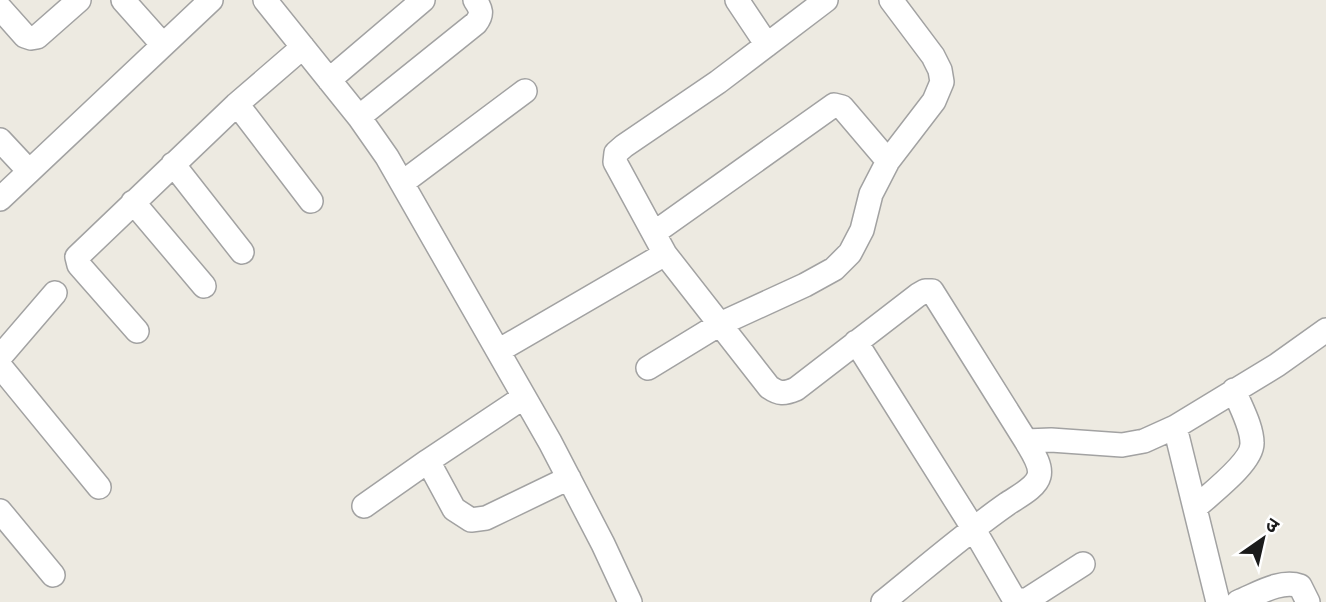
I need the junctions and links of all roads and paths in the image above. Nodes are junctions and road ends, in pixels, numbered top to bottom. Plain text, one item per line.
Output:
1 (79, 0) edge
2 (123, 0) edge
3 (211, 0) edge
4 (423, 0) edge
5 (475, 0) edge
6 (737, 0) edge
7 (826, 0) edge
8 (891, 0) edge
9 (274, 3) edge
10 (0, 8) edge
11 (163, 45) junction
12 (767, 45) junction
13 (303, 47) junction
14 (329, 80) junction
15 (525, 91) dead end
16 (237, 104) junction
17 (359, 117) junction
18 (0, 139) edge
19 (887, 161) junction
20 (173, 164) junction
21 (29, 171) junction
22 (402, 183) junction
23 (0, 199) edge
24 (311, 201) dead end
25 (133, 202) junction
26 (654, 233) junction
27 (242, 252) dead end
28 (665, 254) junction
29 (204, 286) dead end
30 (55, 293) dead end
31 (720, 324) junction
32 (1326, 330) edge
33 (137, 331) dead end
34 (856, 342) junction
35 (498, 351) junction
36 (0, 357) edge
37 (0, 366) edge
38 (648, 368) dead end
39 (1234, 390) junction
40 (524, 397) junction
41 (1175, 427) junction
42 (1026, 441) junction
43 (428, 461) junction
44 (569, 478) junction
45 (99, 487) dead end
46 (364, 506) dead end
47 (1195, 508) junction
48 (0, 511) edge
49 (974, 527) junction
50 (1083, 564) dead end
51 (53, 575) dead end
52 (630, 602) edge
53 (883, 602) edge
54 (1218, 602) edge
55 (1238, 602) edge
56 (1308, 602) edge

1 - 10 street
2 - 11 street
3 - 11 street
4 - 14 street
5 - 17 street
6 - 12 street
7 - 12 street
8 - 19 street
9 - 13 street
11 - 21 street
12 - 26 street
13 - 14 street
13 - 16 street
14 - 17 street
15 - 22 street
16 - 20 street
16 - 24 street
17 - 22 street
18 - 21 street
19 - 26 street
19 - 31 street
20 - 25 street
20 - 27 street
21 - 23 street
22 - 35 street
25 - 29 street
25 - 33 street
26 - 28 street
28 - 31 street
28 - 35 street
30 - 36 street
31 - 34 street
31 - 38 street
32 - 39 street
34 - 42 street
34 - 49 street
35 - 40 street
37 - 45 street
39 - 41 street
39 - 47 street
40 - 43 street
40 - 44 street
41 - 42 street
41 - 47 street
42 - 49 street
43 - 44 street
43 - 46 street
44 - 52 street
47 - 54 street
48 - 51 street
49 - 50 street
49 - 53 street
55 - 56 street

